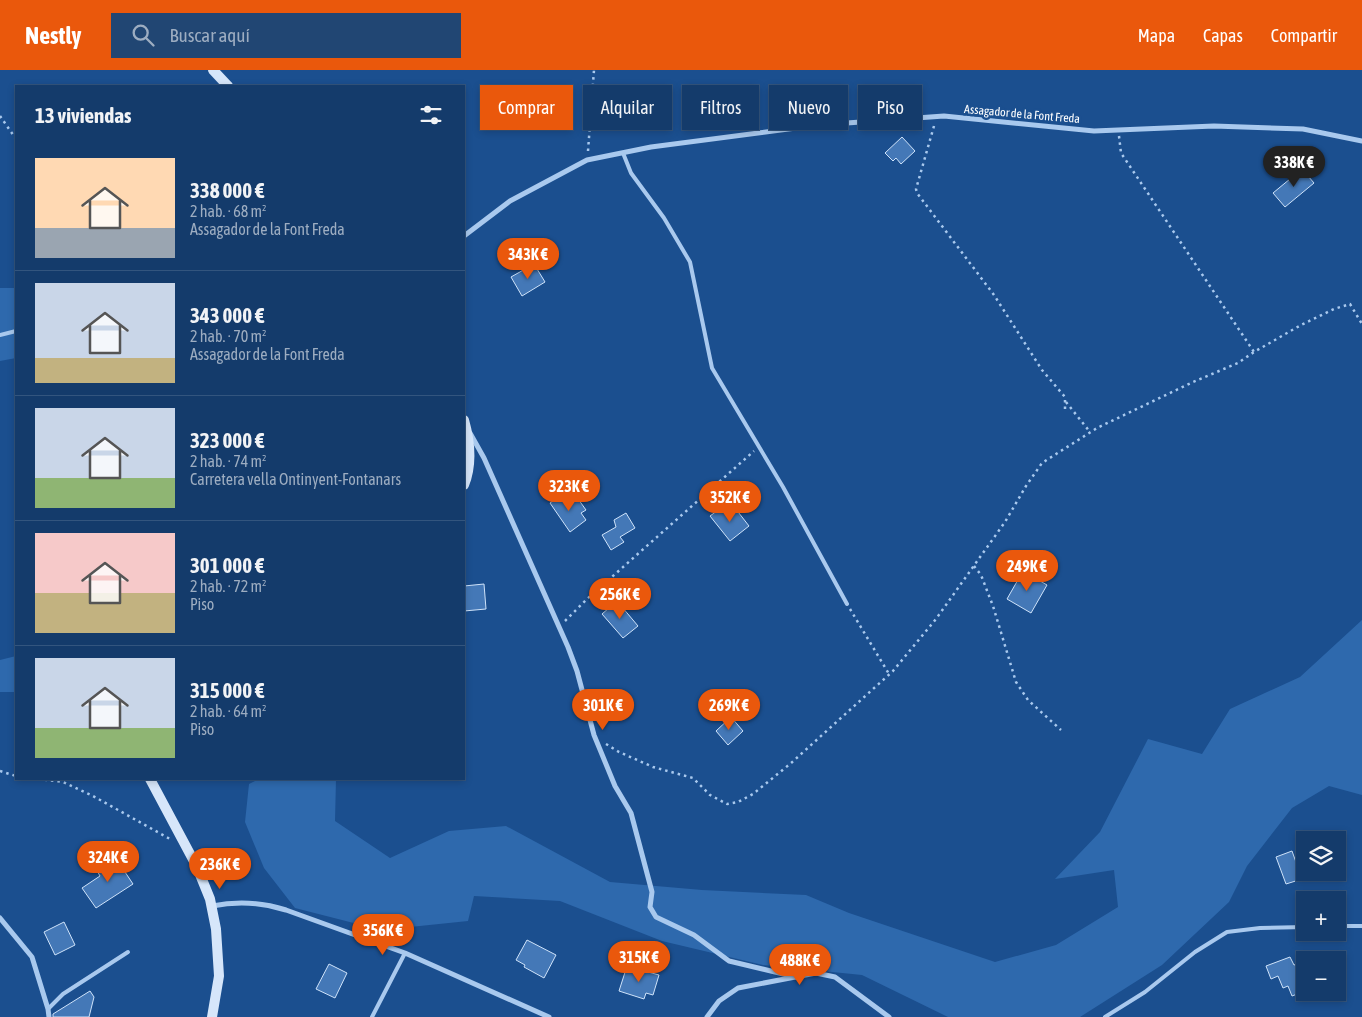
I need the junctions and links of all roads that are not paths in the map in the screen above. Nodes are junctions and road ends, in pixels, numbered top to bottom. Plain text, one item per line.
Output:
1 (213, 70) edge
2 (227, 85) edge
3 (1362, 141) edge
4 (623, 153) junction
5 (465, 235) edge
6 (15, 331) edge
7 (0, 335) edge
8 (465, 423) edge
9 (465, 426) edge
10 (465, 481) edge
11 (847, 604) road end
12 (151, 780) edge
13 (212, 906) junction
14 (0, 918) edge
15 (1346, 926) edge
16 (1362, 926) edge
17 (1296, 927) edge
18 (128, 952) dead end
19 (405, 953) junction
20 (796, 977) junction
21 (48, 1009) junction
22 (49, 1017) edge
23 (212, 1017) edge
24 (372, 1017) edge
25 (549, 1017) edge
26 (707, 1017) edge
27 (890, 1017) edge
28 (1105, 1017) edge

1 - 2 street
3 - 4 street, Assagador de la Font Freda
4 - 5 street, Assagador de la Font Freda
4 - 11 lane
6 - 7 lane
8 - 20 street
9 - 10 street
12 - 13 street
13 - 19 street
13 - 23 street
14 - 21 street
15 - 16 lane
17 - 28 lane
18 - 21 lane
19 - 24 lane
19 - 25 street
20 - 26 street
20 - 27 street
21 - 22 street

